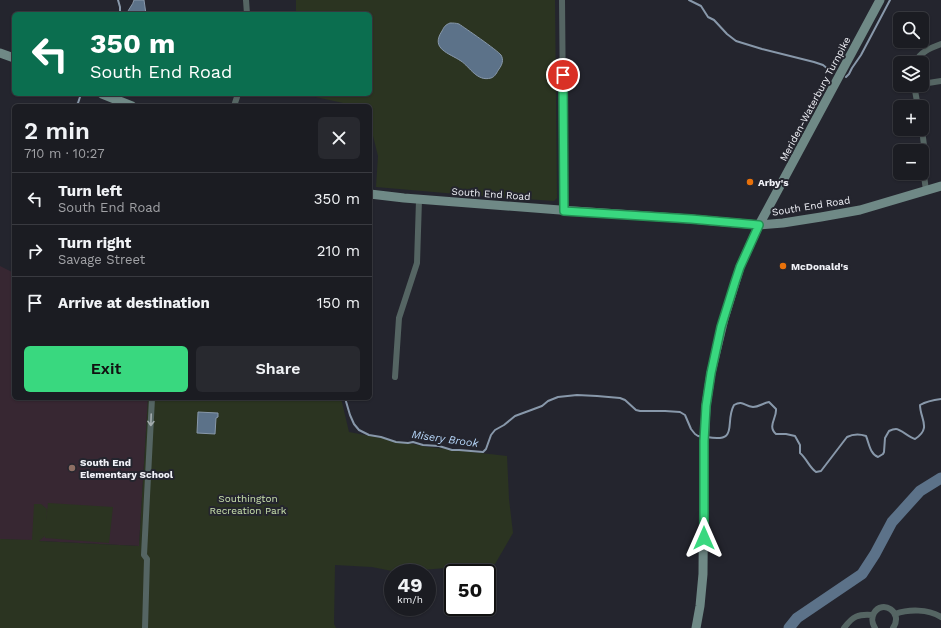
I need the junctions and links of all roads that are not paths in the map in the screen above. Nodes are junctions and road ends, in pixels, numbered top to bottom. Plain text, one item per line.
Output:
1 (246, 0) edge
2 (562, 0) edge
3 (880, 0) edge
4 (247, 12) edge
5 (941, 44) edge
6 (0, 53) edge
7 (920, 56) edge
8 (12, 57) edge
9 (941, 82) edge
10 (929, 83) edge
11 (107, 96) edge
12 (127, 104) edge
13 (923, 136) edge
14 (941, 186) edge
15 (926, 190) junction
16 (372, 194) edge
17 (419, 200) junction
18 (564, 211) junction
19 (759, 225) junction
20 (395, 377) dead end
21 (152, 400) edge
22 (895, 614) junction
23 (872, 615) junction
24 (941, 617) edge
25 (145, 628) edge
26 (696, 628) edge
27 (844, 628) edge
28 (876, 628) edge
29 (893, 628) edge

1 - 4 street
2 - 18 street
3 - 19 main road, Meriden-Waterbury Turnpike
5 - 7 street
6 - 8 main road
9 - 10 street
11 - 12 main road
13 - 15 street
14 - 15 main road, South End Road
15 - 19 main road, South End Road
16 - 17 main road, South End Road
17 - 18 main road, South End Road
17 - 20 street
18 - 19 main road, South End Road
19 - 26 main road, Meriden-Waterbury Turnpike
21 -> 25 street
22 - 23 street
22 - 24 street
22 - 29 street
23 - 27 street
23 - 28 street

